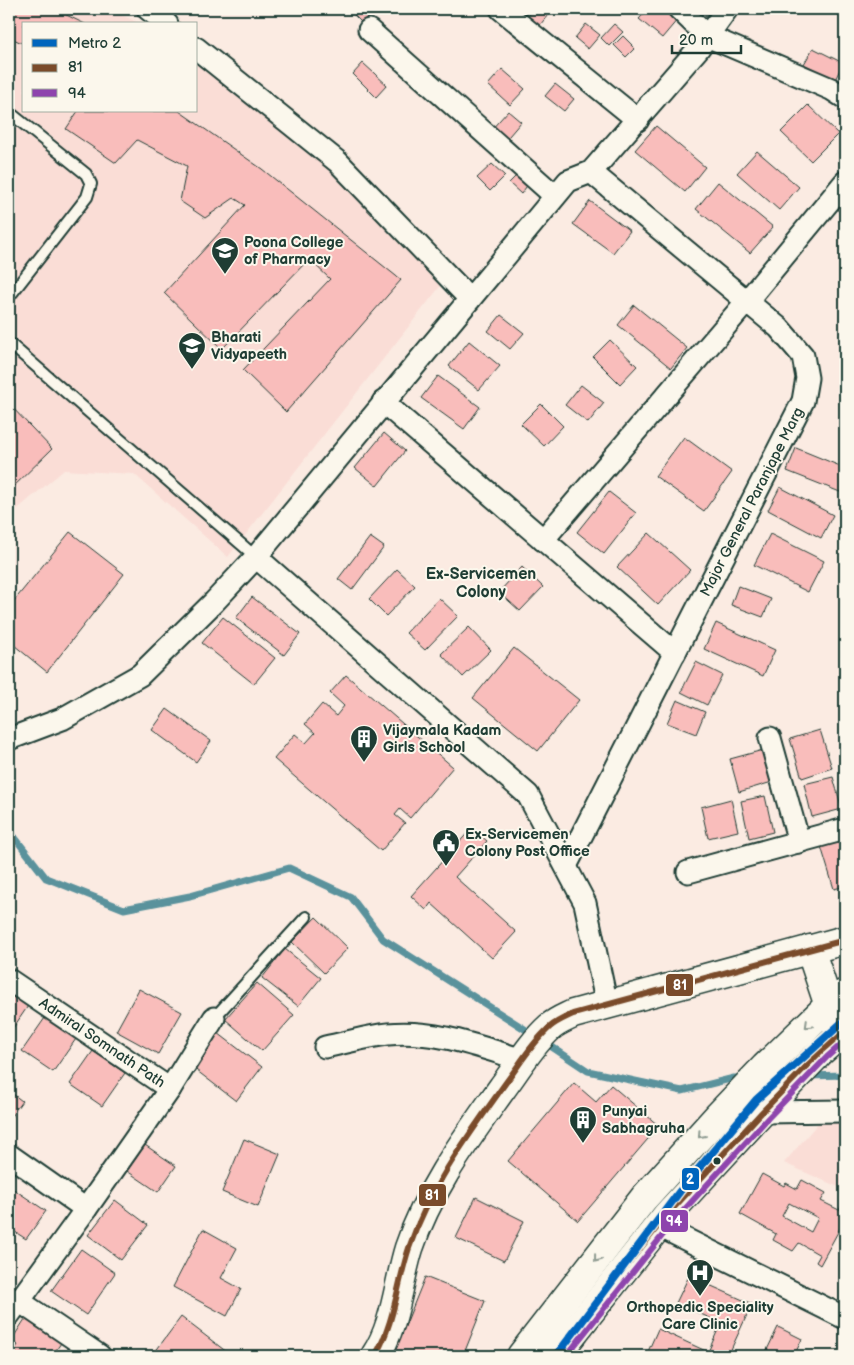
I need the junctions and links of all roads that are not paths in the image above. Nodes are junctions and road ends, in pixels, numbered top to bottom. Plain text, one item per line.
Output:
1 (148, 9) edge
2 (502, 9) edge
3 (679, 9) edge
4 (727, 9) edge
5 (164, 22) edge
6 (369, 30) dead end
7 (707, 36) junction
8 (198, 50) edge
9 (845, 98) edge
10 (9, 112) edge
11 (638, 120) junction
12 (591, 172) junction
13 (845, 182) edge
14 (555, 196) junction
15 (9, 297) edge
16 (470, 299) junction
17 (747, 301) junction
18 (9, 343) edge
19 (383, 402) junction
20 (543, 540) junction
21 (256, 557) junction
22 (676, 654) junction
23 (770, 738) dead end
24 (9, 739) edge
25 (845, 829) edge
26 (799, 842) junction
27 (566, 866) junction
28 (688, 872) dead end
29 (306, 917) dead end
30 (845, 940) edge
31 (810, 949) junction
32 (9, 980) edge
33 (837, 999) edge
34 (607, 1005) junction
35 (214, 1018) joint
36 (835, 1039) edge
37 (536, 1044) junction
38 (324, 1047) dead end
39 (170, 1089) junction
40 (769, 1104) junction
41 (845, 1111) edge
42 (9, 1155) edge
43 (86, 1209) junction
44 (659, 1226) junction
45 (14, 1308) edge
46 (845, 1318) edge
47 (563, 1354) edge
48 (100, 1356) edge
49 (374, 1356) edge
50 (521, 1356) edge

1 - 5 street
2 - 11 street
3 - 7 street
4 - 7 street
6 - 14 street
7 - 9 street
7 - 11 street
8 - 16 street
10 - 15 lane
11 - 12 street
12 - 14 street
12 - 17 street, Major General Paranjape Marg
13 - 17 street
14 - 16 street
16 - 19 street
17 - 20 street
17 - 22 street, Major General Paranjape Marg
18 - 21 lane
19 - 20 street
19 - 21 street
20 - 22 street
21 - 24 street
21 - 27 street
22 - 27 street, Major General Paranjape Marg
23 - 26 street
25 - 26 street
26 - 28 street
27 - 34 street
29 - 35 lane
30 - 31 main road
31 - 33 main road
31 - 34 main road
32 - 39 street, Admiral Somnath Path
33 - 36 main road
33 -> 50 main road
34 - 37 main road
35 - 39 street
36 - 40 main road
37 - 38 street
37 - 49 main road
39 - 43 street
40 - 41 street
40 - 44 main road
42 - 43 street
43 - 45 street
44 - 46 street
44 - 47 main road
45 - 48 street

